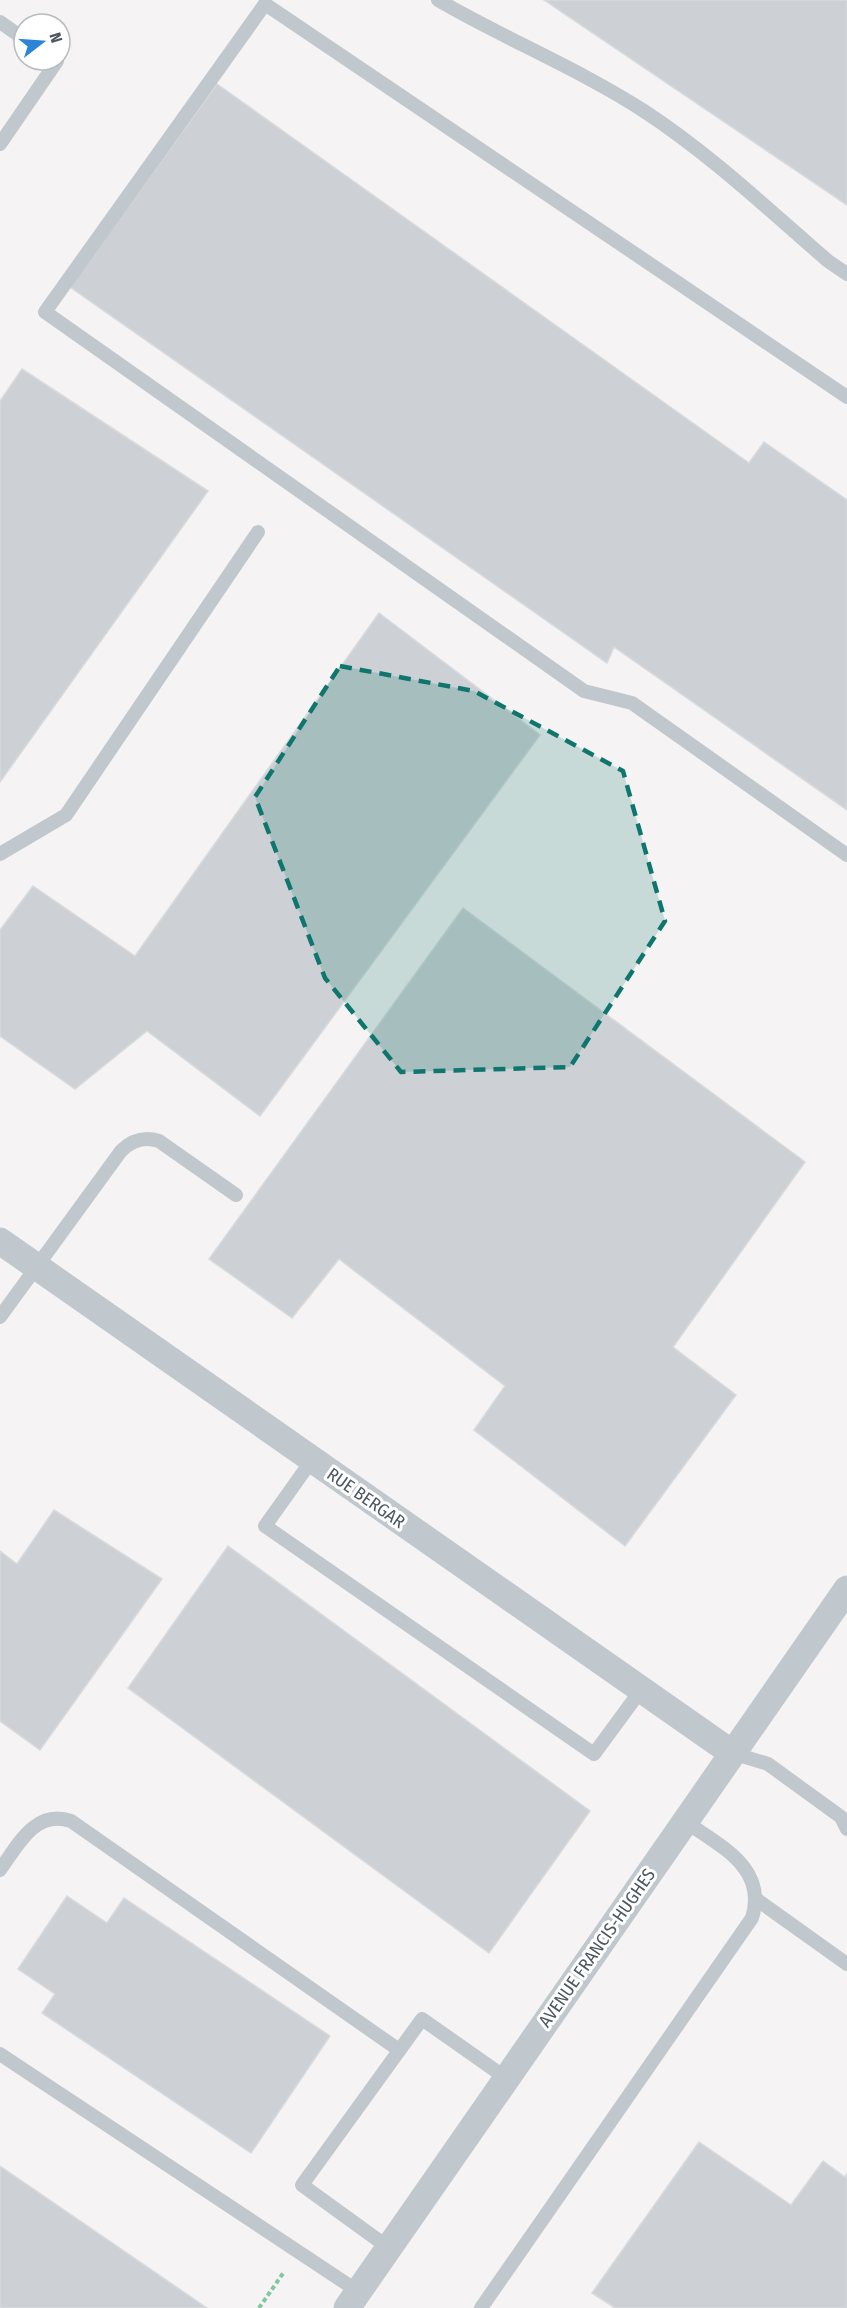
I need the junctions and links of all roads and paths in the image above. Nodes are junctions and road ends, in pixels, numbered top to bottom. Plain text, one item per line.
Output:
1 (438, 0) edge
2 (50, 72) edge
3 (0, 144) edge
4 (847, 274) edge
5 (847, 397) edge
6 (258, 532) dead end
7 (0, 854) edge
8 (847, 855) edge
9 (236, 1195) dead end
10 (0, 1241) edge
11 (36, 1267) junction
12 (0, 1317) edge
13 (312, 1460) junction
14 (847, 1589) edge
15 (641, 1689) junction
16 (732, 1754) junction
17 (846, 1818) edge
18 (685, 1821) junction
19 (0, 1870) edge
20 (756, 1899) junction
21 (847, 1964) edge
22 (399, 2050) junction
23 (0, 2054) edge
24 (506, 2078) junction
25 (389, 2248) junction
26 (298, 2252) junction
27 (353, 2300) edge
28 (259, 2308) edge
29 (481, 2308) edge

1 - 4 lane
2 - 3 lane
5 - 8 lane
6 - 7 lane
9 - 11 lane
10 - 11 street, RUE BERGAR
11 - 12 lane
11 - 13 street, RUE BERGAR
13 - 15 street, RUE BERGAR
13 - 15 lane
14 - 16 street, AVENUE FRANCIS-HUGHES
15 - 16 street, RUE BERGAR
16 - 17 lane
16 - 18 street, AVENUE FRANCIS-HUGHES
18 - 20 lane
18 - 24 street, AVENUE FRANCIS-HUGHES
19 - 22 lane
20 - 21 lane
20 - 29 lane
22 - 24 lane
22 - 25 lane
23 - 26 lane
24 - 25 street, AVENUE FRANCIS-HUGHES
25 - 27 street, AVENUE FRANCIS-HUGHES
26 - 27 lane
26 - 28 path

